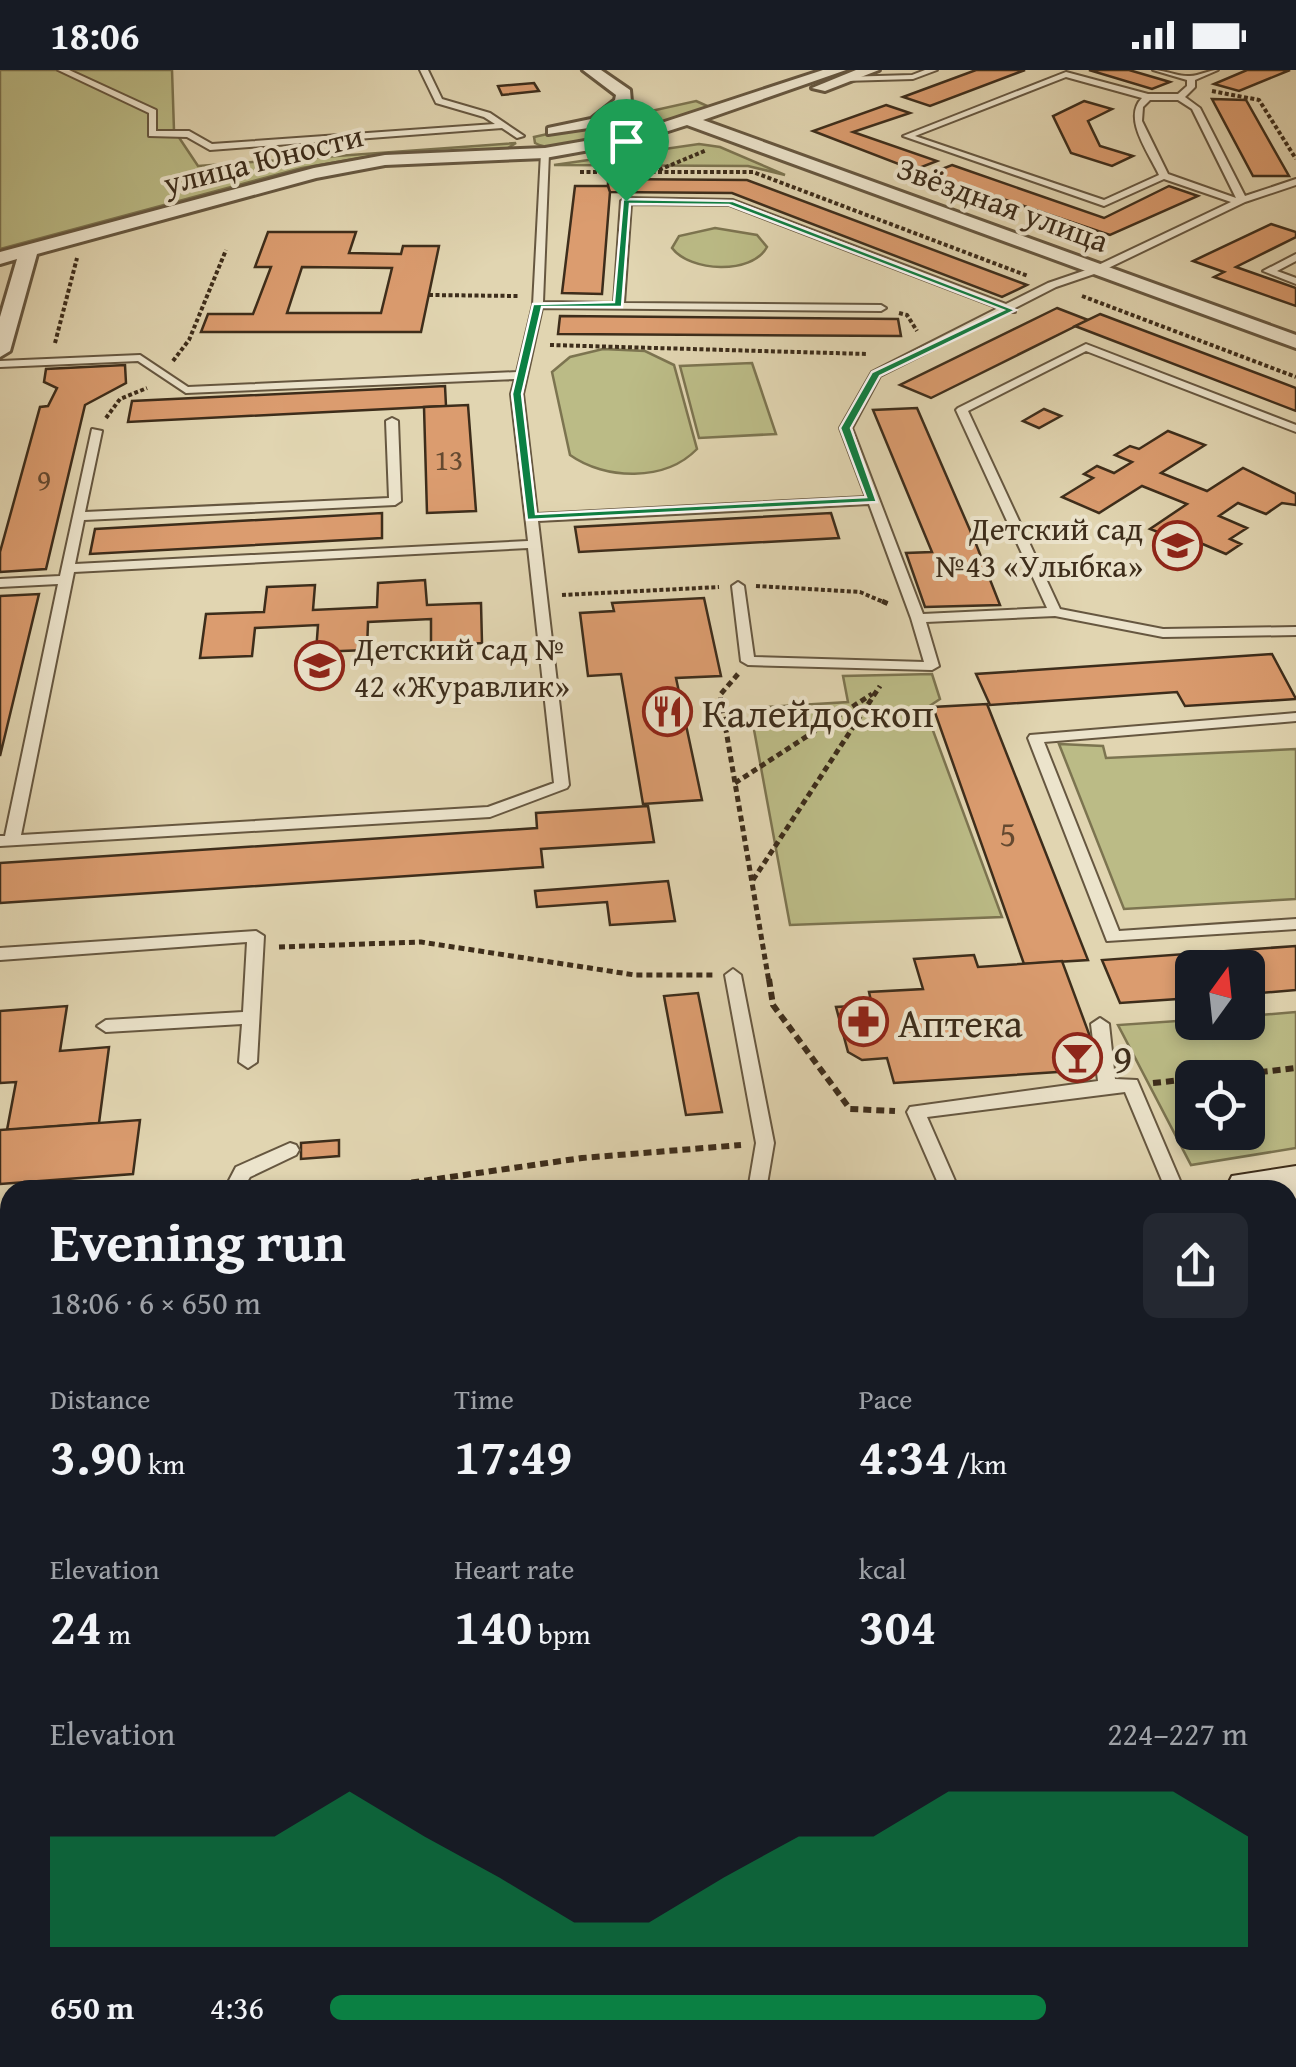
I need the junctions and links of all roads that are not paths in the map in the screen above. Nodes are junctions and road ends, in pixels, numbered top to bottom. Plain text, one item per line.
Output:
1 (62, 70) edge
2 (424, 70) edge
3 (591, 70) edge
4 (871, 70) edge
5 (933, 70) edge
6 (1157, 70) edge
7 (1214, 70) edge
8 (820, 73) edge
9 (841, 75) edge
10 (1191, 83) junction
11 (1180, 96) junction
12 (1148, 98) junction
13 (698, 124) junction
14 (501, 126) junction
15 (520, 136) junction
16 (540, 160) junction
17 (1164, 176) junction
18 (1296, 182) edge
19 (1241, 201) junction
20 (28, 253) junction
21 (1296, 257) edge
22 (0, 258) edge
23 (1096, 270) junction
24 (1296, 281) edge
25 (539, 300) junction
26 (619, 304) junction
27 (881, 308) road end
28 (1011, 310) junction
29 (1296, 342) edge
30 (0, 351) edge
31 (0, 364) edge
32 (521, 376) junction
33 (392, 421) dead end
34 (1296, 428) edge
35 (96, 431) road end
36 (873, 500) junction
37 (81, 516) junction
38 (531, 518) junction
39 (534, 544) junction
40 (69, 574) junction
41 (0, 584) edge
42 (738, 586) dead end
43 (1055, 612) junction
44 (918, 618) junction
45 (1296, 631) edge
46 (1296, 718) edge
47 (6, 840) edge
48 (1296, 924) edge
49 (0, 954) edge
50 (733, 974) road end
51 (251, 1017) junction
52 (1100, 1024) dead end
53 (106, 1026) dead end
54 (248, 1062) dead end
55 (1107, 1086) junction
56 (290, 1150) dead end
57 (239, 1180) edge
58 (759, 1180) edge
59 (946, 1180) edge
60 (1171, 1180) edge

1 - 14 lane
2 - 14 lane
3 - 15 street
4 - 9 street, улица Юности
5 - 9 lane
6 - 10 lane
7 - 10 lane
8 - 9 street, улица Юности
8 - 13 street, улица Юности
9 - 13 street, улица Юности
10 - 11 lane
11 - 12 lane
11 - 19 lane
12 - 17 lane
12 - 17 lane
13 - 16 street, улица Юности
13 - 23 street, Звёздная улица
14 - 15 lane
15 - 16 street
16 - 20 street, улица Юности
16 - 25 lane
17 - 19 lane
18 - 19 lane
19 - 23 lane
20 - 22 street, улица Юности
20 - 30 street
21 - 24 lane
23 - 28 lane
23 - 29 street, Звёздная улица
25 - 26 lane
25 - 32 lane
26 - 27 lane
26 - 28 lane
28 - 36 lane
31 - 32 lane
32 - 38 lane
33 - 37 lane
34 - 43 lane
35 - 37 lane
36 - 38 lane
36 - 44 lane
37 - 40 lane
38 - 39 lane
39 - 40 lane
39 - 47 lane
40 - 41 lane
40 - 47 lane
42 - 44 lane
43 - 44 lane
43 - 45 lane
46 - 48 lane
49 - 51 lane
50 - 58 lane
51 - 53 lane
51 - 54 lane
52 - 55 lane
55 - 59 lane
55 - 60 lane
56 - 57 lane

